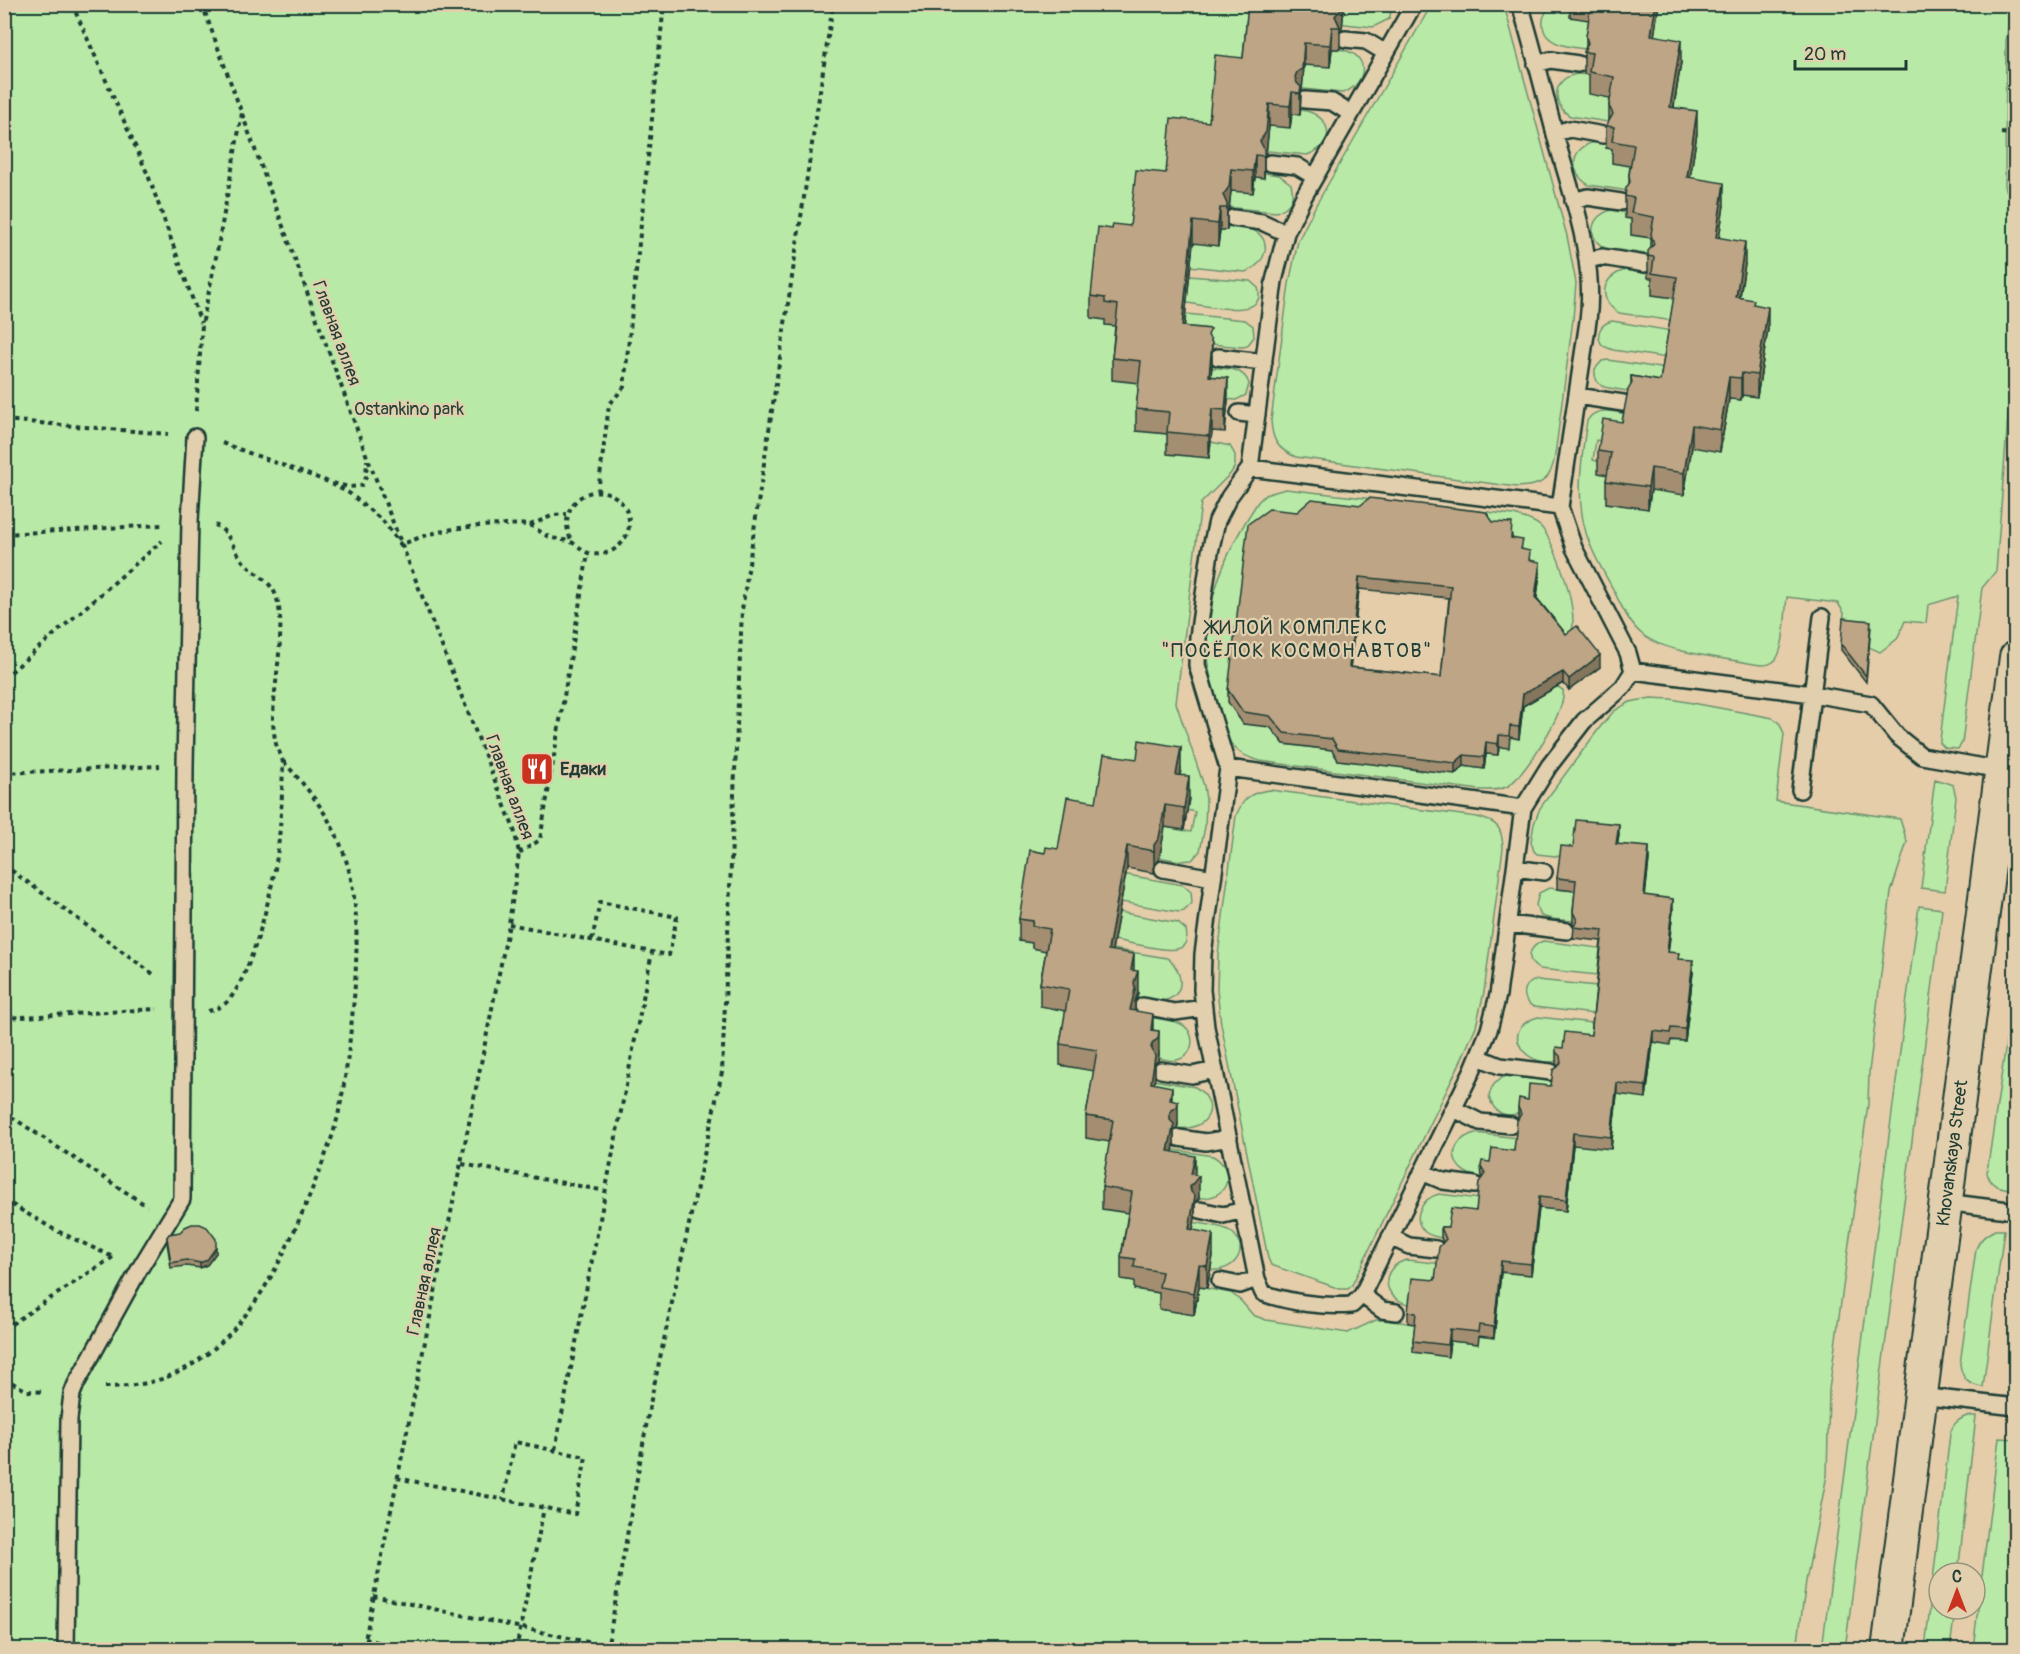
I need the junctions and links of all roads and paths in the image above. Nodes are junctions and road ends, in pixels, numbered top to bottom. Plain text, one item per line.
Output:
1 (72, 4) edge
2 (202, 4) edge
3 (664, 4) edge
4 (833, 4) edge
5 (1414, 4) edge
6 (1521, 5) edge
7 (1345, 39) edge
8 (1386, 53) junction
9 (1536, 64) junction
10 (1578, 64) dead end
11 (1305, 100) edge
12 (242, 113) junction
13 (1351, 114) junction
14 (1555, 133) junction
15 (2001, 133) dead end
16 (1603, 135) dead end
17 (2016, 135) edge
18 (1270, 163) dead end
19 (1315, 177) junction
20 (1573, 201) junction
21 (1621, 202) dead end
22 (1233, 218) dead end
23 (1286, 233) junction
24 (1587, 260) junction
25 (1645, 264) dead end
26 (202, 325) junction
27 (1218, 357) dead end
28 (1264, 362) junction
29 (1577, 396) junction
30 (1623, 403) edge
31 (1239, 413) dead end
32 (1257, 415) junction
33 (4, 420) edge
34 (195, 437) junction
35 (366, 454) junction
36 (1250, 468) junction
37 (326, 481) junction
38 (598, 492) junction
39 (1560, 507) junction
40 (567, 514) junction
41 (187, 523) junction
42 (529, 525) junction
43 (4, 534) edge
44 (572, 542) junction
45 (401, 545) junction
46 (588, 554) junction
47 (1822, 617) dead end
48 (2016, 657) edge
49 (1633, 671) junction
50 (4, 678) edge
51 (1812, 694) junction
52 (2012, 704) edge
53 (283, 761) junction
54 (185, 765) junction
55 (1228, 768) junction
56 (2001, 770) junction
57 (4, 772) edge
58 (1800, 790) dead end
59 (1523, 808) junction
60 (519, 853) junction
61 (4, 865) edge
62 (1515, 868) junction
63 (1163, 869) dead end
64 (1544, 872) dead end
65 (1213, 878) junction
66 (510, 924) junction
67 (1508, 924) junction
68 (1567, 931) dead end
69 (592, 940) junction
70 (652, 952) junction
71 (184, 1006) junction
72 (1143, 1006) dead end
73 (1204, 1008) junction
74 (4, 1018) edge
75 (1478, 1057) junction
76 (1161, 1070) edge
77 (1215, 1070) junction
78 (1551, 1072) edge
79 (1454, 1109) junction
80 (4, 1112) edge
81 (1511, 1125) dead end
82 (1179, 1138) edge
83 (1229, 1138) junction
84 (462, 1164) junction
85 (1422, 1172) junction
86 (1474, 1185) dead end
87 (606, 1191) junction
88 (4, 1200) edge
89 (1945, 1202) junction
90 (1200, 1210) edge
91 (1244, 1210) junction
92 (2016, 1211) edge
93 (169, 1221) junction
94 (1390, 1237) junction
95 (1436, 1249) edge
96 (113, 1257) junction
97 (140, 1268) junction
98 (1257, 1279) junction
99 (1220, 1281) dead end
100 (1362, 1295) junction
101 (1396, 1312) dead end
102 (4, 1329) edge
103 (4, 1378) edge
104 (74, 1389) junction
105 (1920, 1396) junction
106 (2016, 1407) edge
107 (555, 1450) junction
108 (397, 1478) junction
109 (503, 1500) junction
110 (544, 1508) junction
111 (373, 1596) junction
112 (520, 1628) junction
113 (365, 1639) junction
114 (608, 1648) edge
115 (66, 1650) edge
116 (363, 1650) edge
117 (412, 1650) edge
118 (516, 1650) edge
119 (625, 1650) edge
120 (699, 1650) edge
121 (716, 1650) edge
122 (1888, 1650) edge

1 - 26 path
2 - 12 path, Главная аллея
3 - 38 path
4 - 114 path
5 - 8 lane
6 - 9 lane
7 - 8 lane
8 - 13 lane
9 - 10 lane
9 - 14 lane
11 - 13 lane
12 - 26 path
12 - 35 path, Главная аллея
13 - 19 lane
14 - 16 lane
14 - 20 lane
15 - 17 path
18 - 19 lane
19 - 23 lane
20 - 21 lane
20 - 24 lane
22 - 23 lane
23 - 28 lane
24 - 25 lane
24 - 29 lane
26 - 34 path
27 - 28 lane
28 - 32 lane
29 - 30 lane
29 - 39 lane
31 - 32 lane
32 - 36 lane
33 - 34 path
34 - 37 path
34 - 41 lane
35 - 37 path
35 - 45 path, Главная аллея
36 - 39 lane
36 - 55 lane
37 - 45 path
38 - 40 path
38 - 46 path
39 - 49 lane
40 - 42 path
40 - 44 path
41 - 43 path
41 - 50 path
41 - 53 path
41 - 54 lane
42 - 44 path
42 - 45 path
44 - 46 path
45 - 60 path, Главная аллея
46 - 60 path
47 - 51 lane
48 - 52 street, Khovanskaya Street
49 - 51 lane
49 - 59 lane
51 - 56 lane
51 - 58 lane
52 - 56 street, Khovanskaya Street
53 - 71 path
53 - 104 path
54 - 57 path
54 - 71 lane
55 - 59 lane
55 - 65 lane
56 - 89 street, Khovanskaya Street
59 - 62 lane
60 - 66 path, Главная аллея
61 - 71 path
62 - 64 lane
62 - 67 lane
63 - 65 lane
65 - 73 lane
66 - 69 path
66 - 84 path, Главная аллея
67 - 68 lane
67 - 75 lane
69 - 70 path
69 - 70 path
70 - 87 path
71 - 74 path
71 - 93 lane
72 - 73 lane
73 - 77 lane
75 - 78 lane
75 - 79 lane
76 - 77 lane
77 - 83 lane
79 - 81 lane
79 - 85 lane
80 - 93 path
82 - 83 lane
83 - 91 lane
84 - 87 path
84 - 108 path, Главная аллея
85 - 86 lane
85 - 94 lane
87 - 107 path
88 - 96 path
89 - 92 lane
89 - 105 street, Khovanskaya Street
90 - 91 lane
91 - 98 lane
93 - 97 lane
94 - 95 lane
94 - 100 lane
96 - 97 path
96 - 102 path
97 - 104 lane
98 - 99 lane
98 - 100 lane
100 - 101 lane
103 - 104 path
104 - 115 lane
105 - 106 lane
105 - 122 street, Khovanskaya Street
107 - 109 path
107 - 110 path
108 - 109 path
108 - 111 path, Главная аллея
109 - 110 path
110 - 112 path
111 - 112 path
111 - 113 path, Главная аллея
112 - 114 path
112 - 118 path
113 - 116 path, Главная аллея
113 - 117 path
114 - 119 path
120 - 121 path

